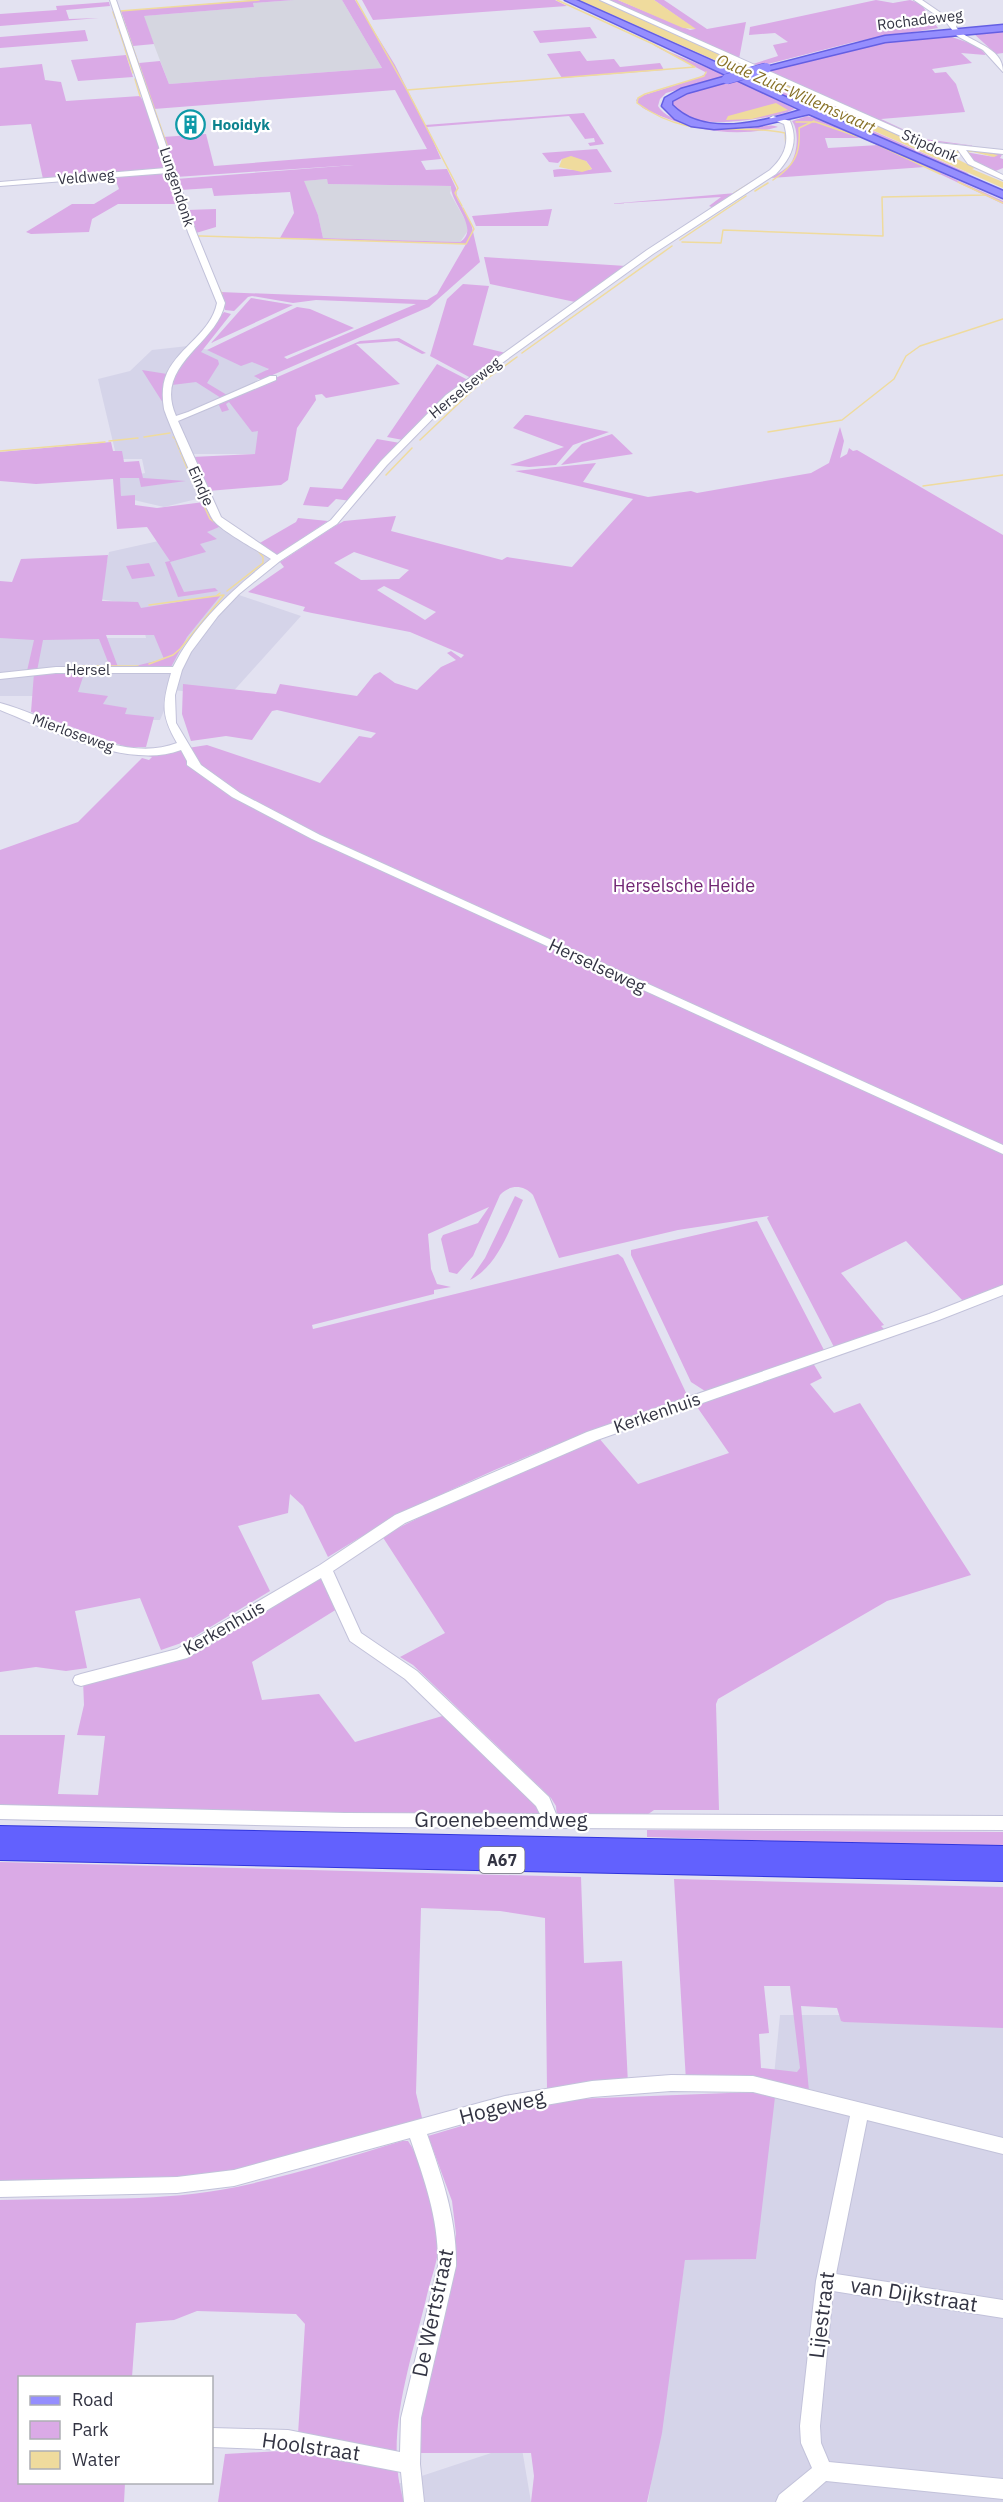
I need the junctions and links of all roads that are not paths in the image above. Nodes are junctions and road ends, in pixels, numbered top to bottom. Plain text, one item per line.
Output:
1 (112, 0) edge
2 (569, 0) edge
3 (603, 0) edge
4 (917, 0) edge
5 (1003, 29) edge
6 (957, 31) junction
7 (1003, 70) edge
8 (808, 108) junction
9 (776, 119) junction
10 (961, 149) junction
11 (1003, 152) edge
12 (171, 170) junction
13 (1003, 178) edge
14 (0, 184) edge
15 (1003, 195) edge
16 (179, 362) joint
17 (273, 378) dead end
18 (172, 420) junction
19 (277, 559) junction
20 (177, 670) junction
21 (0, 676) edge
22 (0, 706) edge
23 (179, 746) junction
24 (1003, 1150) edge
25 (1003, 1290) edge
26 (325, 1569) junction
27 (81, 1680) dead end
28 (0, 1812) edge
29 (550, 1819) junction
30 (1003, 1823) edge
31 (0, 1826) edge
32 (0, 1836) edge
33 (129, 1838) junction
34 (0, 1850) edge
35 (1003, 1856) edge
36 (1003, 1871) edge
37 (861, 2111) junction
38 (416, 2129) junction
39 (1003, 2146) edge
40 (0, 2189) edge
41 (825, 2281) junction
42 (1003, 2309) edge
43 (213, 2438) edge
44 (410, 2463) junction
45 (823, 2471) junction
46 (1003, 2489) edge
47 (414, 2502) edge
48 (786, 2502) edge

1 - 12 street, Lungendonk
2 - 8 main road, Stipdonk
3 - 10 street
4 - 6 street
5 - 6 main road, Rochadeweg
6 - 7 street
6 - 9 main road, Rochadeweg, bridge
8 - 9 main road, Rochadeweg
8 - 15 main road, Stipdonk
9 - 19 street, Herselseweg
10 - 11 street
10 - 13 street
12 - 14 street, Veldweg
12 - 16 street, Lungendonk
16 - 18 street, Eindje
17 - 18 street
18 - 19 street, Eindje
19 - 20 street, Herselseweg
20 - 21 street, Hersel
20 - 23 street, Herselseweg
22 - 23 street, Mierloseweg
23 - 24 street, Herselseweg
25 - 26 street, Kerkenhuis
26 - 27 street, Kerkenhuis
26 - 29 street
28 - 29 street, Groenebeemdweg
29 - 30 street, Groenebeemdweg
31 - 33 highway, A67
32 - 33 highway, A67
33 - 35 highway, A67
34 - 36 highway, A67
37 - 38 street, Hogeweg
37 - 39 street, Hogeweg
37 - 41 street, Lijestraat
38 - 40 street, Hogeweg
38 - 44 street, De Wertstraat
41 - 42 street, van Dijkstraat
41 - 45 street, Lijestraat
43 - 44 street, Hoolstraat
44 - 47 street, De Wertstraat
45 - 46 street
45 - 48 street

